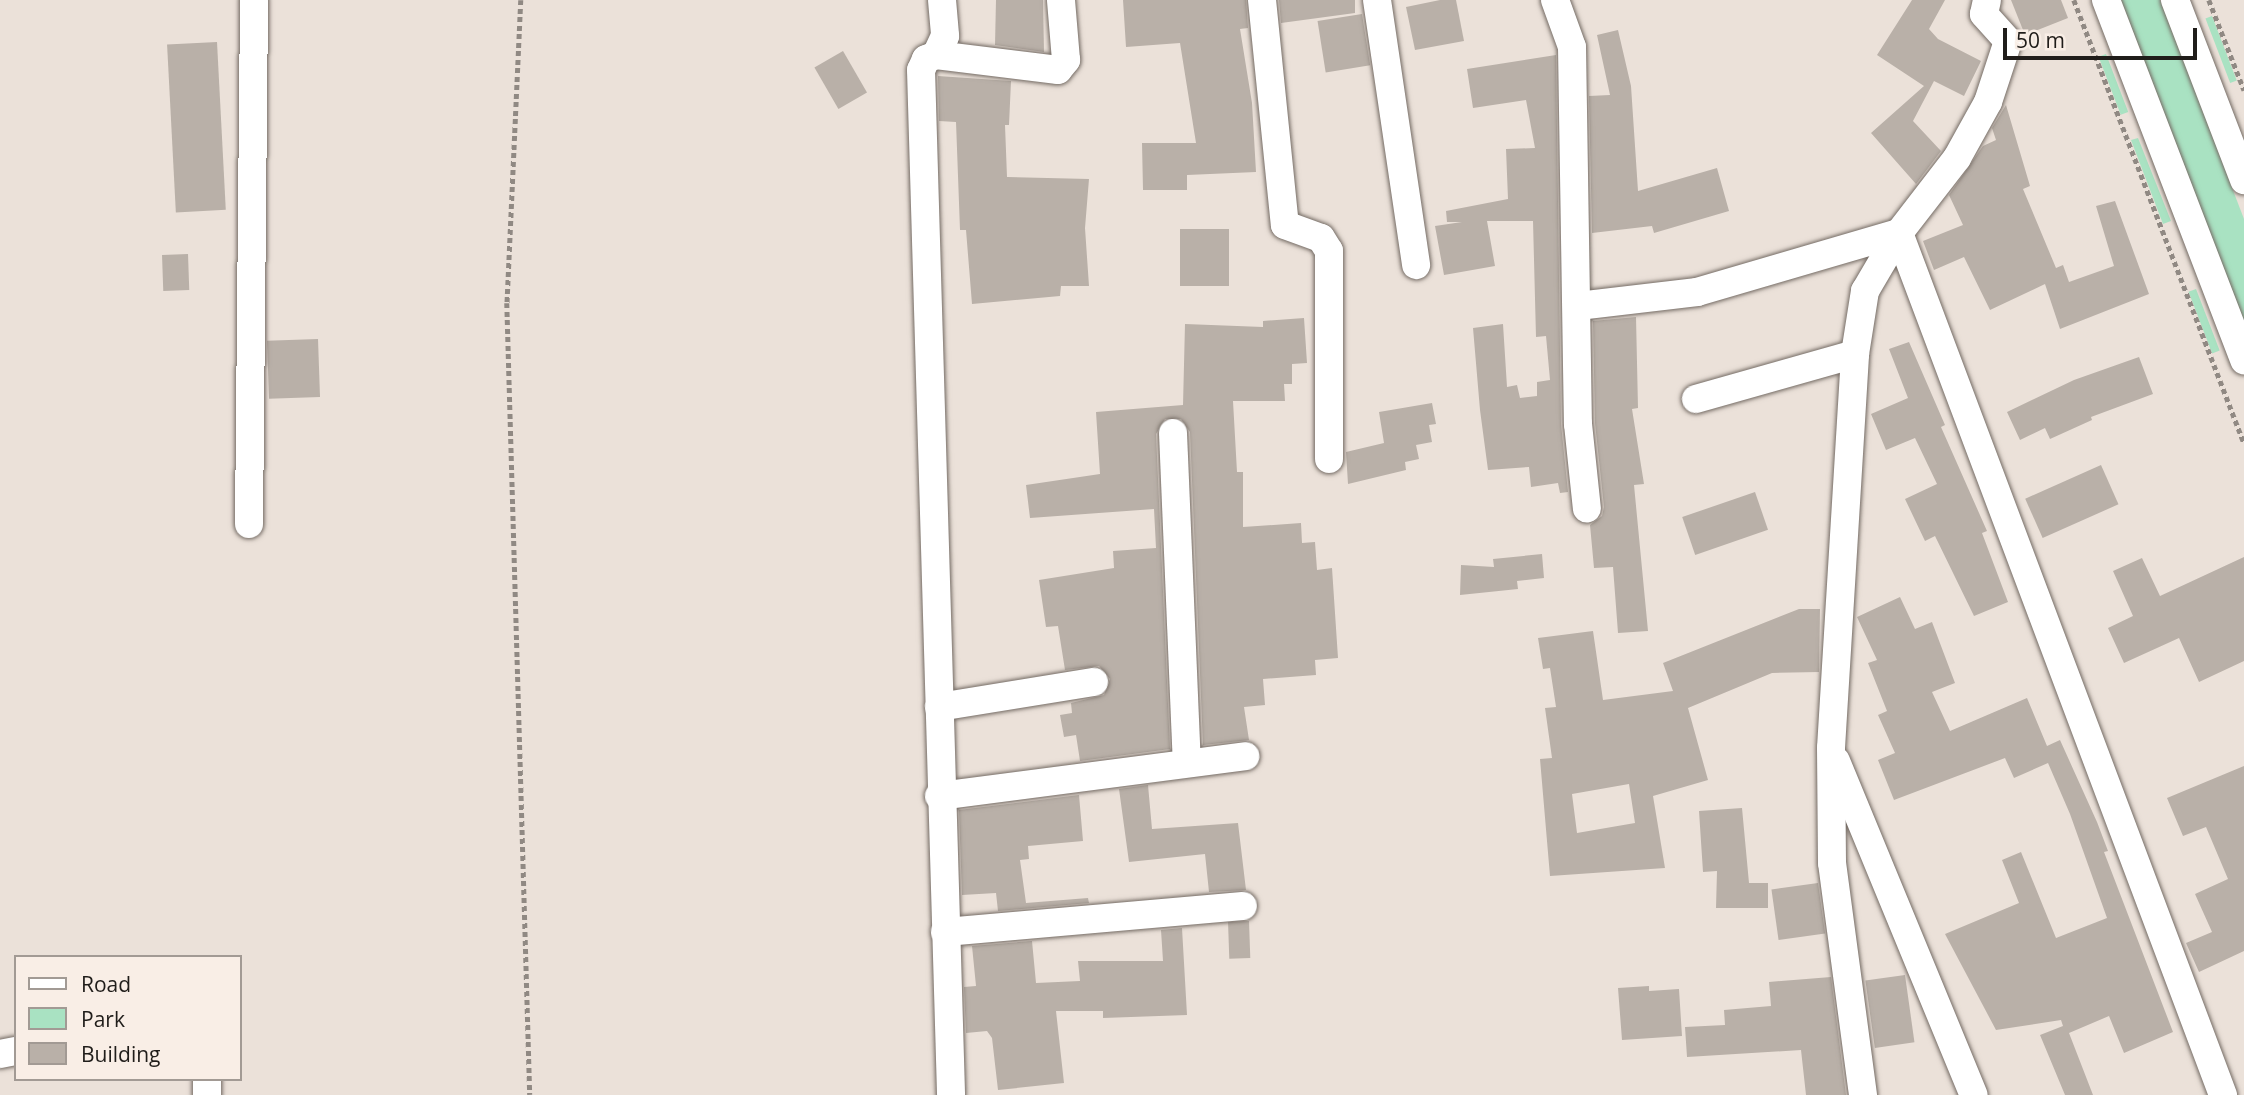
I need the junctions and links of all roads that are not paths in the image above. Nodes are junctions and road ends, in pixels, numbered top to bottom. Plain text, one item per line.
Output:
1 (254, 0) edge
2 (942, 0) edge
3 (1060, 0) edge
4 (1262, 0) edge
5 (1377, 0) edge
6 (1555, 0) edge
7 (1987, 0) edge
8 (2106, 0) edge
9 (2175, 0) edge
10 (936, 55) junction
11 (2244, 180) edge
12 (1899, 233) junction
13 (1416, 265) dead end
14 (1578, 306) junction
15 (1856, 354) junction
16 (2244, 360) edge
17 (1696, 399) dead end
18 (1173, 433) dead end
19 (1329, 459) dead end
20 (1587, 509) dead end
21 (248, 524) dead end
22 (1094, 682) dead end
23 (939, 707) junction
24 (1831, 748) junction
25 (1245, 756) dead end
26 (1187, 763) junction
27 (939, 796) junction
28 (1243, 906) dead end
29 (945, 932) junction
30 (951, 1095) edge
31 (1863, 1095) edge
32 (1974, 1095) edge
33 (2223, 1095) edge

1 - 21 street
2 - 10 street
3 - 10 street
4 - 19 street
5 - 13 street
6 - 14 street
7 - 12 street
8 - 16 street
9 - 11 street
10 - 23 street
12 - 14 street
12 - 15 street
12 - 33 street
14 - 20 street
15 - 17 street
15 - 24 street
18 - 26 street
22 - 23 street
23 - 27 street
24 - 31 street
24 - 32 street
25 - 26 street
26 - 27 street
27 - 29 street
28 - 29 street
29 - 30 street

